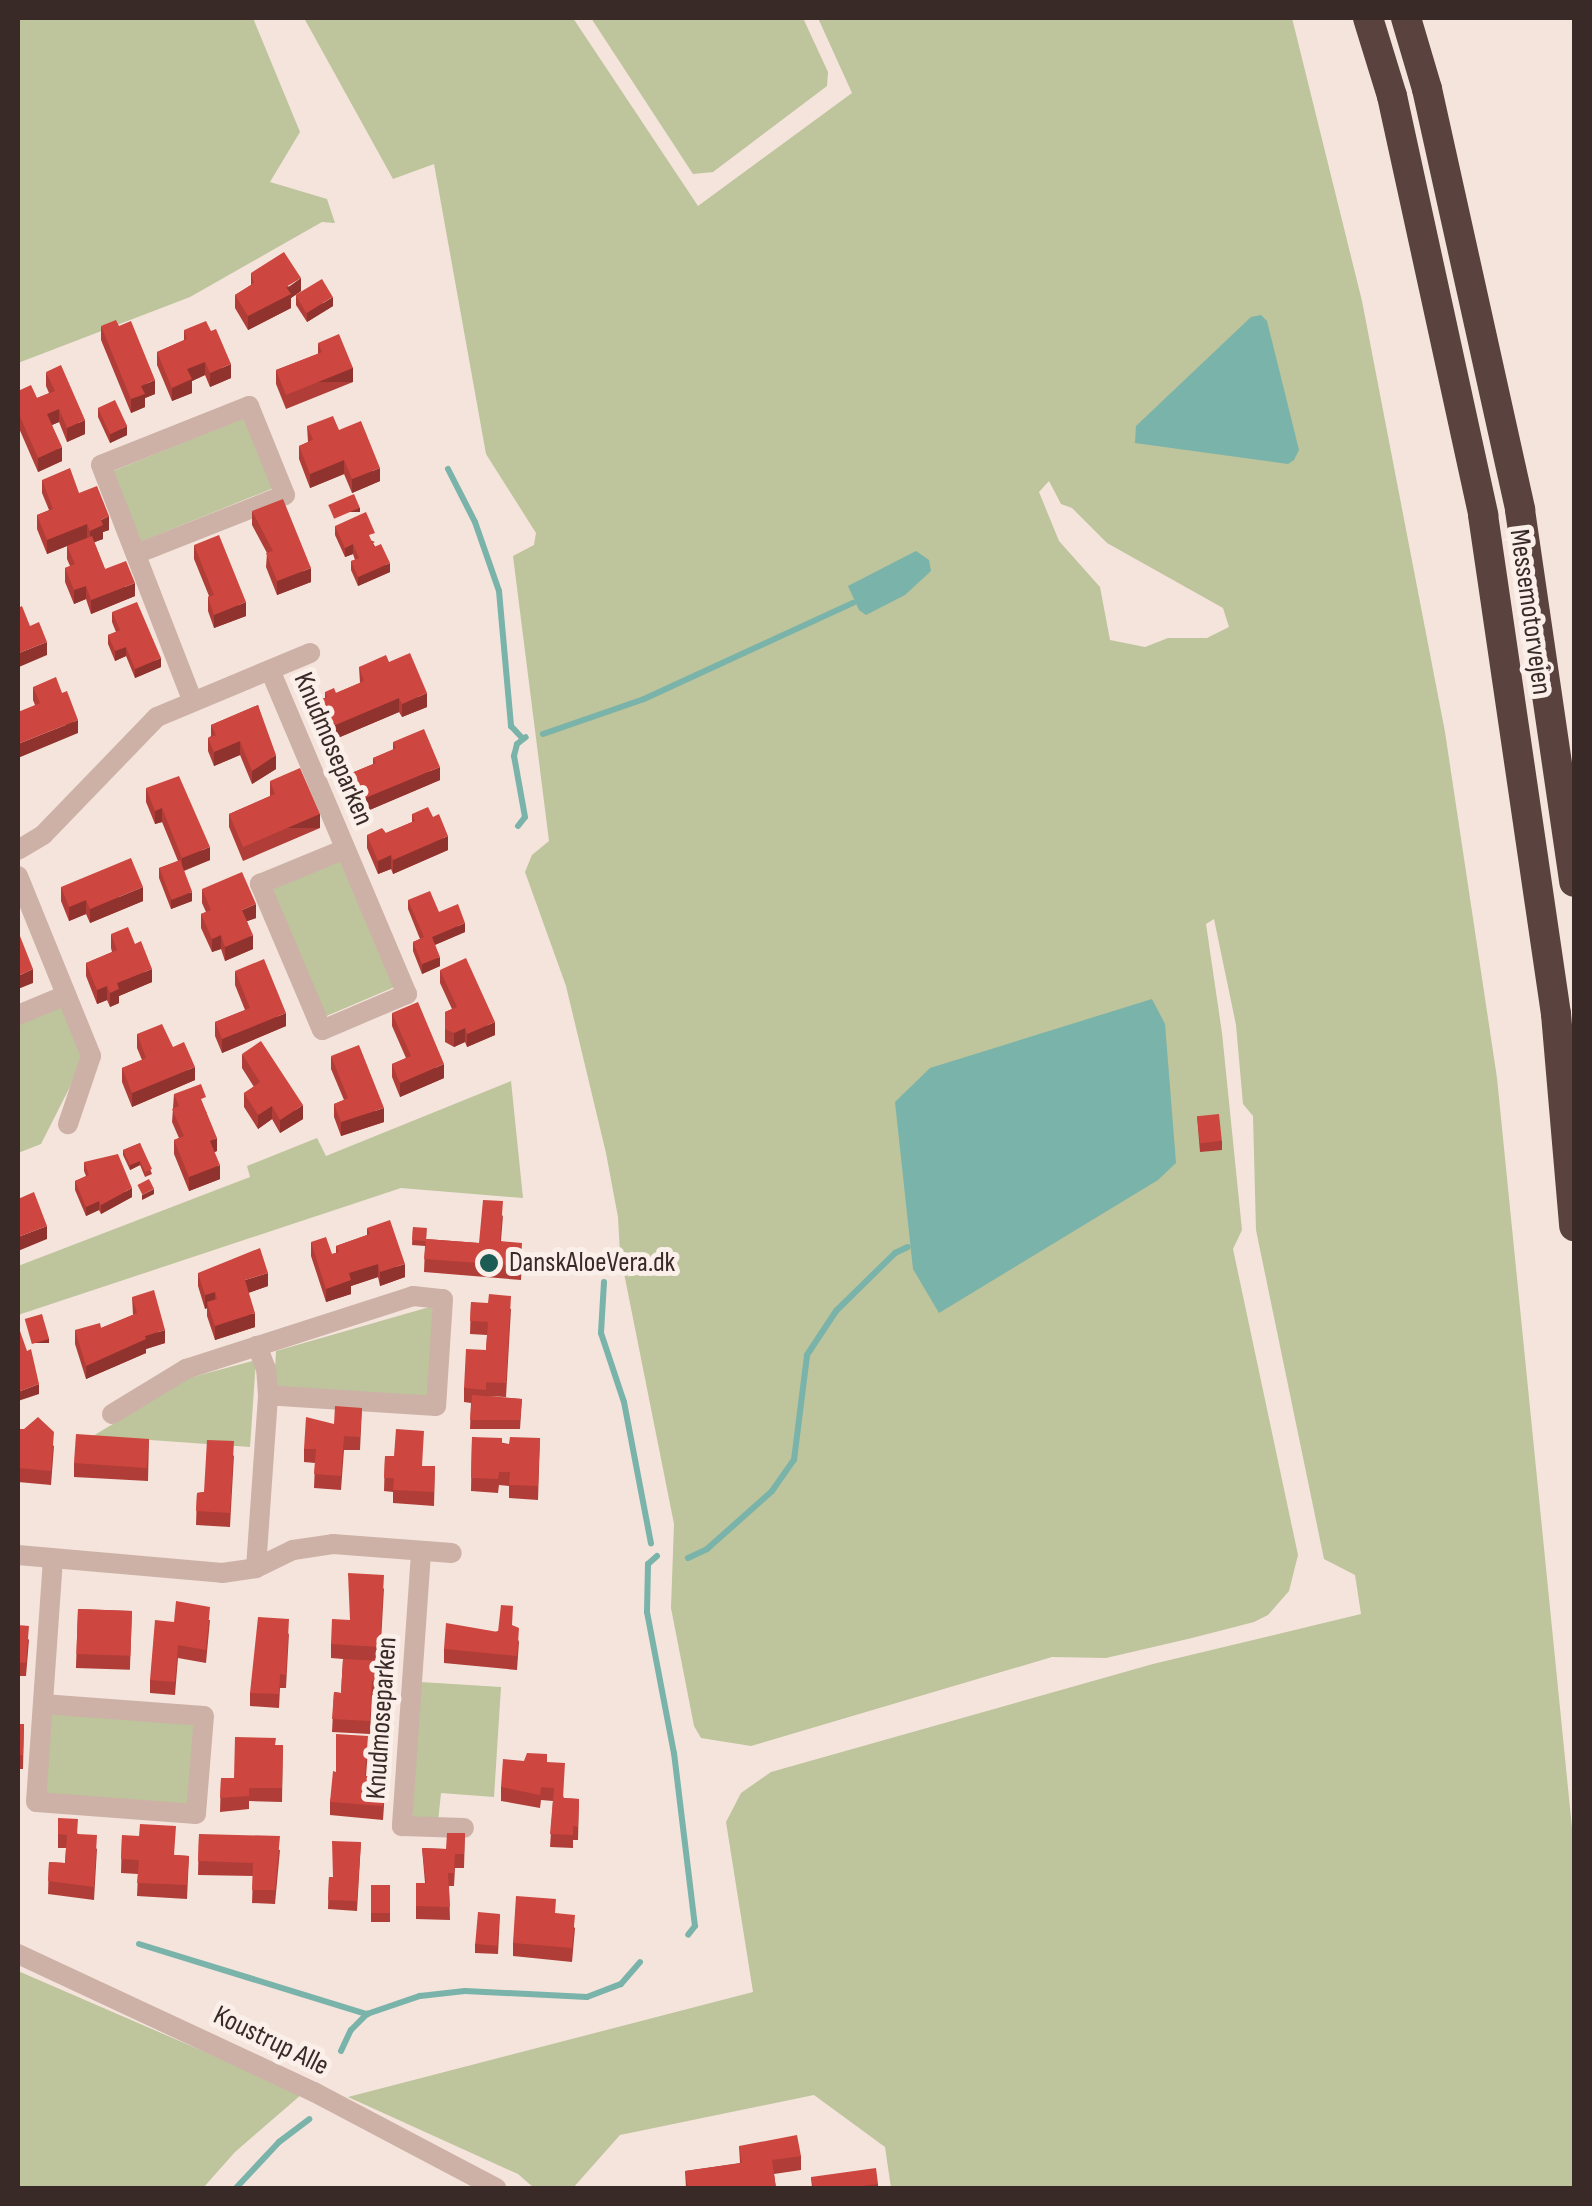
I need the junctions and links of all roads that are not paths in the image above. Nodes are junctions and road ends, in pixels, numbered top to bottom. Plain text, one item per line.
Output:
1 (1368, 18) edge
2 (1406, 18) edge
3 (136, 554) junction
4 (310, 653) dead end
5 (270, 670) junction
6 (192, 700) junction
7 (345, 849) junction
8 (18, 850) edge
9 (18, 876) edge
10 (1574, 882) edge
11 (66, 996) junction
12 (18, 1015) edge
13 (68, 1124) dead end
14 (1574, 1226) edge
15 (258, 1346) junction
16 (268, 1395) junction
17 (112, 1414) dead end
18 (421, 1553) junction
19 (452, 1553) dead end
20 (18, 1555) edge
21 (52, 1561) junction
22 (256, 1568) junction
23 (43, 1704) junction
24 (464, 1828) edge
25 (18, 1954) edge
26 (496, 2188) edge

1 - 14 highway, Messemotorvejen
2 - 10 highway, Messemotorvejen
3 - 3 street
3 - 6 street
4 - 5 street, Knudmoseparken
5 - 6 street, Knudmoseparken
5 - 7 street, Knudmoseparken
6 - 8 street, Knudmoseparken
7 - 7 street, Knudmoseparken
9 - 11 street
11 - 12 street
11 - 13 street
15 - 16 street
15 - 16 street
15 - 17 street
16 - 22 street
18 - 19 street
18 - 22 street
18 - 24 street, Knudmoseparken
20 - 21 street
21 - 22 street
21 - 23 street
23 - 23 street
25 - 26 street, Koustrup Alle

